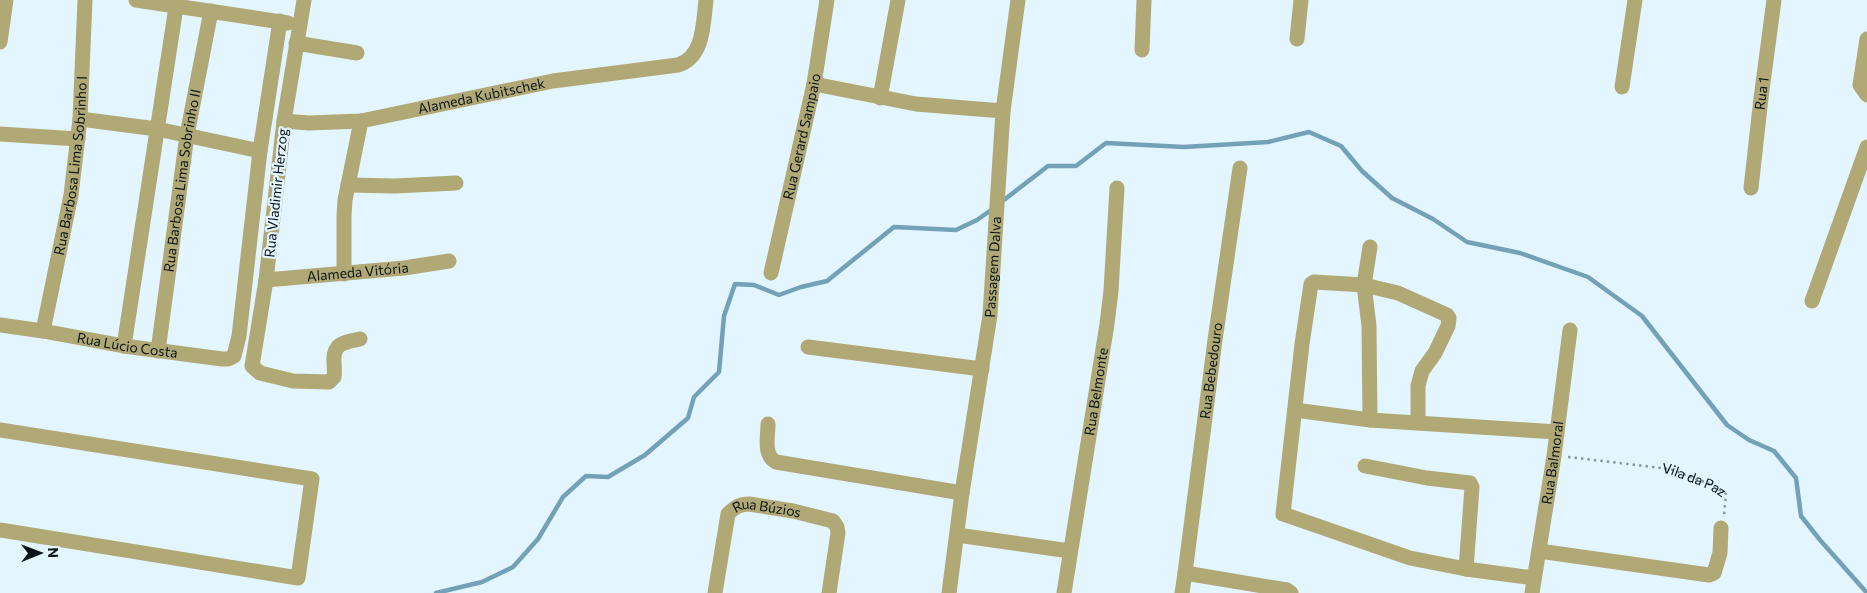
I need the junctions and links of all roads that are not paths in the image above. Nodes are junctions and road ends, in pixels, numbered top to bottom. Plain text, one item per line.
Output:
1 (6, 0) edge
2 (85, 0) edge
3 (136, 0) edge
4 (304, 0) edge
5 (706, 0) edge
6 (827, 0) edge
7 (898, 0) edge
8 (1018, 0) edge
9 (1144, 0) edge
10 (1301, 0) edge
11 (1634, 0) edge
12 (1774, 0) edge
13 (176, 6) junction
14 (211, 11) junction
15 (280, 21) junction
16 (300, 25) junction
17 (1297, 39) dead end
18 (1867, 39) edge
19 (0, 42) edge
20 (296, 43) junction
21 (1142, 50) dead end
22 (357, 53) dead end
23 (814, 84) junction
24 (1622, 86) dead end
25 (1867, 95) edge
26 (880, 98) junction
27 (1003, 111) junction
28 (80, 119) junction
29 (361, 121) junction
30 (284, 122) junction
31 (157, 129) junction
32 (0, 134) edge
33 (187, 135) junction
34 (78, 139) junction
35 (1867, 147) edge
36 (260, 151) junction
37 (1240, 168) dead end
38 (456, 183) dead end
39 (348, 185) junction
40 (1117, 188) dead end
41 (1751, 188) dead end
42 (1370, 247) dead end
43 (449, 261) dead end
44 (772, 273) dead end
45 (344, 274) junction
46 (266, 280) junction
47 (1364, 285) junction
48 (1812, 300) dead end
49 (0, 325) edge
50 (1570, 330) dead end
51 (43, 331) junction
52 (360, 339) dead end
53 (124, 346) junction
54 (808, 347) dead end
55 (158, 351) junction
56 (982, 369) junction
57 (1295, 410) junction
58 (1370, 420) junction
59 (1418, 422) junction
60 (768, 424) dead end
61 (0, 430) edge
62 (1557, 432) junction
63 (1365, 466) dead end
64 (962, 493) junction
65 (1721, 528) road end
66 (0, 530) edge
67 (958, 534) junction
68 (1070, 551) junction
69 (1539, 551) junction
70 (1466, 569) junction
71 (1185, 573) junction
72 (1533, 586) edge
73 (1289, 592) edge
74 (715, 593) edge
75 (829, 593) edge
76 (949, 593) edge
77 (1064, 593) edge
78 (1182, 593) edge

1 - 19 street
2 - 28 street, Rua Barbosa Lima Sobrinho I
3 - 13 street
4 - 16 street, Rua Vladimir Herzog
5 - 29 street, Alameda Kubitschek
6 - 23 street, Rua Gerard Sampaio
7 - 26 street
8 - 27 street, Passagem Dalva
9 - 21 street
10 - 17 street
11 - 24 street
12 - 41 street, Rua 1
13 - 14 street
13 - 31 street
14 - 15 street
14 - 33 street, Rua Barbosa Lima Sobrinho II
15 - 16 street
15 - 36 street, Rua Lúcio Costa
16 - 20 street, Rua Vladimir Herzog
18 - 25 street
20 - 22 street
20 - 30 street, Rua Vladimir Herzog
23 - 26 street
23 - 44 street, Rua Gerard Sampaio
26 - 27 street
27 - 56 street, Passagem Dalva
28 - 31 street
28 - 34 street, Rua Barbosa Lima Sobrinho I
29 - 30 street, Alameda Kubitschek
29 - 39 street
30 - 46 street, Rua Vladimir Herzog
31 - 33 street
31 - 53 street
32 - 34 street
33 - 36 street
33 - 55 street, Rua Barbosa Lima Sobrinho II
34 - 51 street, Rua Barbosa Lima Sobrinho I
35 - 48 street
36 - 55 street, Rua Lúcio Costa
37 - 71 street, Rua Bebedouro
38 - 39 street
39 - 45 street
40 - 68 street, Rua Belmonte
42 - 47 street
43 - 45 street, Alameda Vitória
45 - 46 street, Alameda Vitória
46 - 52 street, Rua Vladimir Herzog
47 - 57 street
47 - 58 street
47 - 59 street
49 - 51 street, Rua Lúcio Costa
50 - 62 street, Rua Balmoral
51 - 53 street, Rua Lúcio Costa
53 - 55 street, Rua Lúcio Costa
54 - 56 street
56 - 64 street, Passagem Dalva
57 - 58 street
57 - 70 street
58 - 59 street
59 - 62 street
60 - 64 street
61 - 66 street
62 - 69 street, Rua Balmoral
63 - 70 street
64 - 67 street, Passagem Dalva
65 - 69 street
67 - 68 street
67 - 76 street, Passagem Dalva
68 - 77 street, Rua Belmonte
69 - 72 street, Rua Balmoral
70 - 72 street
71 - 73 street
71 - 78 street, Rua Bebedouro
74 - 75 street, Rua Búzios

